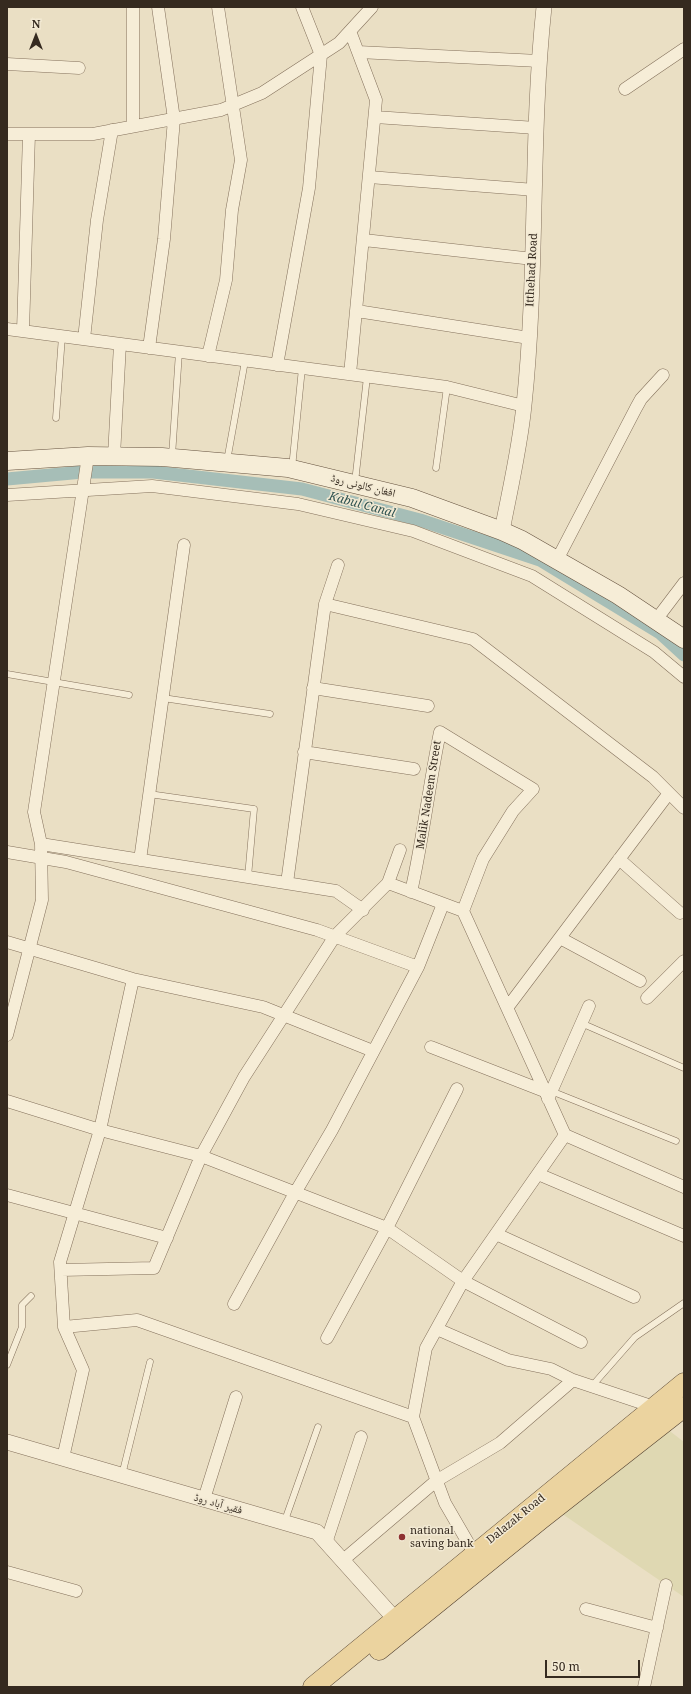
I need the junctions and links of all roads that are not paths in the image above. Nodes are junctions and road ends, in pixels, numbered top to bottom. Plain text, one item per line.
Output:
1 (133, 7) edge
2 (158, 7) edge
3 (218, 7) edge
4 (302, 7) edge
5 (372, 7) edge
6 (544, 7) edge
7 (360, 12) edge
8 (350, 31) junction
9 (684, 50) edge
10 (358, 52) junction
11 (321, 54) junction
12 (539, 62) junction
13 (7, 64) edge
14 (79, 68) dead end
15 (625, 89) dead end
16 (233, 105) junction
17 (375, 117) junction
18 (174, 119) junction
19 (133, 126) junction
20 (536, 128) junction
21 (112, 130) junction
22 (7, 134) edge
23 (29, 134) junction
24 (370, 177) junction
25 (535, 190) junction
26 (364, 240) junction
27 (534, 259) junction
28 (357, 311) junction
29 (7, 329) edge
30 (23, 331) junction
31 (62, 336) junction
32 (529, 338) junction
33 (84, 339) junction
34 (120, 344) junction
35 (149, 348) junction
36 (178, 352) junction
37 (208, 356) junction
38 (245, 361) junction
39 (277, 365) junction
40 (302, 368) junction
41 (350, 374) junction
42 (663, 375) dead end
43 (367, 377) junction
44 (447, 387) junction
45 (524, 406) junction
46 (56, 418) dead end
47 (114, 456) junction
48 (172, 458) junction
49 (88, 459) junction
50 (7, 461) edge
51 (227, 463) junction
52 (436, 468) dead end
53 (292, 469) junction
54 (355, 484) junction
55 (84, 487) junction
56 (7, 495) edge
57 (502, 530) junction
58 (184, 545) dead end
59 (557, 560) junction
60 (338, 564) dead end
61 (684, 583) edge
62 (325, 604) junction
63 (656, 620) junction
64 (682, 635) edge
65 (7, 674) edge
66 (684, 677) edge
67 (54, 682) junction
68 (313, 688) junction
69 (129, 695) dead end
70 (163, 698) junction
71 (428, 706) dead end
72 (270, 714) dead end
73 (304, 752) junction
74 (414, 770) dead end
75 (669, 793) junction
76 (149, 794) junction
77 (684, 808) edge
78 (41, 844) junction
79 (400, 850) dead end
80 (7, 852) edge
81 (42, 857) junction
82 (619, 859) junction
83 (140, 860) junction
84 (248, 877) junction
85 (287, 882) junction
86 (388, 883) junction
87 (411, 892) junction
88 (443, 904) junction
89 (363, 910) junction
90 (463, 911) junction
91 (680, 913) dead end
92 (335, 936) junction
93 (560, 938) junction
94 (7, 942) edge
95 (29, 948) junction
96 (684, 961) edge
97 (418, 967) junction
98 (134, 979) junction
99 (640, 981) dead end
100 (647, 998) dead end
101 (588, 1006) dead end
102 (507, 1008) junction
103 (284, 1015) junction
104 (581, 1023) junction
105 (7, 1034) edge
106 (432, 1047) dead end
107 (373, 1051) junction
108 (684, 1068) edge
109 (457, 1088) dead end
110 (548, 1094) junction
111 (7, 1101) edge
112 (100, 1130) junction
113 (565, 1135) junction
114 (676, 1141) dead end
115 (201, 1156) junction
116 (538, 1174) junction
117 (684, 1187) edge
118 (295, 1193) junction
119 (7, 1195) edge
120 (75, 1214) junction
121 (387, 1228) junction
122 (496, 1234) junction
123 (684, 1236) edge
124 (167, 1238) junction
125 (61, 1270) junction
126 (463, 1281) junction
127 (31, 1296) dead end
128 (634, 1298) dead end
129 (684, 1303) edge
130 (234, 1304) dead end
131 (64, 1328) junction
132 (436, 1329) junction
133 (327, 1338) dead end
134 (581, 1342) dead end
135 (150, 1362) dead end
136 (7, 1365) edge
137 (574, 1380) junction
138 (684, 1383) edge
139 (592, 1386) junction
140 (236, 1397) dead end
141 (684, 1407) edge
142 (655, 1414) junction
143 (413, 1417) junction
144 (318, 1427) dead end
145 (361, 1437) dead end
146 (7, 1444) edge
147 (63, 1458) junction
148 (122, 1476) junction
149 (436, 1481) junction
150 (204, 1499) junction
151 (284, 1523) junction
152 (326, 1542) junction
153 (474, 1553) junction
154 (342, 1561) junction
155 (7, 1572) edge
156 (456, 1578) junction
157 (666, 1585) dead end
158 (76, 1591) dead end
159 (586, 1609) dead end
160 (395, 1619) junction
161 (657, 1628) junction
162 (370, 1648) junction
163 (313, 1687) edge
164 (332, 1687) edge
165 (644, 1687) edge

1 - 19 street
2 - 18 street
3 - 16 street
4 - 11 street
5 - 7 street
6 - 12 street, Itthehad Road
7 - 8 street
8 - 10 street
8 - 11 street
9 - 15 street
10 - 12 street
10 - 17 street
11 - 16 street
11 - 39 street
12 - 20 street, Itthehad Road
13 - 14 street
16 - 18 street
16 - 37 street
17 - 20 street
17 - 24 street
18 - 19 street
18 - 35 street
19 - 21 street
20 - 25 street, Itthehad Road
21 - 23 street
21 - 33 street
22 - 23 street
23 - 30 street
24 - 25 street
24 - 26 street
25 - 27 street, Itthehad Road
26 - 27 street
26 - 28 street
27 - 32 street, Itthehad Road
28 - 32 street
28 - 41 street
29 - 30 street
30 - 31 street
31 - 33 street
31 - 46 lane
32 - 45 street, Itthehad Road
33 - 34 street
34 - 35 street
34 - 47 street
35 - 36 street
36 - 37 street
36 - 48 lane
37 - 38 street
38 - 39 street
38 - 51 lane
39 - 40 street
40 - 41 street
40 - 53 lane
41 - 43 street
42 - 59 street
43 - 44 street
43 - 54 lane
44 - 45 street
44 - 52 lane
45 - 57 street, Itthehad Road
47 - 48 main road, افغان کالونی روڈ
47 - 49 main road, افغان کالونی روڈ
48 - 51 main road, افغان کالونی روڈ
49 - 50 main road, افغان کالونی روڈ
49 - 55 street
51 - 53 main road, افغان کالونی روڈ
53 - 54 main road, افغان کالونی روڈ
54 - 57 main road, افغان کالونی روڈ
55 - 56 street
55 - 66 street
55 - 67 street
57 - 59 main road, افغان کالونی روڈ
58 - 70 street
59 - 63 main road, افغان کالونی روڈ
60 - 62 street
61 - 63 street
62 - 68 street
62 - 75 street
63 - 64 main road, افغان کالونی روڈ
65 - 67 lane
67 - 69 lane
67 - 78 street
68 - 71 street
68 - 73 street
70 - 72 lane
70 - 76 street
73 - 74 street
73 - 85 street
75 - 77 street
75 - 82 street
76 - 83 street
76 - 84 lane
78 - 81 street
78 - 83 street
79 - 86 street
80 - 81 street
81 - 92 street
81 - 95 street
82 - 91 street
82 - 93 street
83 - 84 street
84 - 85 street
85 - 89 street
86 - 87 street
86 - 89 street
87 - 88 street
87 - 90 street, Malik Nadeem Street
88 - 90 street
88 - 97 street
89 - 92 street
90 - 102 street
92 - 97 street
92 - 103 street
93 - 99 street
93 - 102 street
94 - 95 street
95 - 98 street
95 - 105 street
96 - 100 street
97 - 107 street
98 - 103 street
98 - 112 street
101 - 104 street
102 - 110 street
103 - 107 street
103 - 115 street
104 - 108 lane
104 - 110 street
106 - 110 street
107 - 118 street
109 - 121 street
110 - 113 street
110 - 114 lane
111 - 112 street
112 - 115 street
112 - 120 street
113 - 116 street
113 - 117 street
115 - 118 street
115 - 124 street
116 - 122 street
116 - 123 street
118 - 121 street
118 - 130 street
119 - 120 street
120 - 124 street
120 - 125 street
121 - 126 street
121 - 133 street
122 - 126 street
122 - 128 street
124 - 125 street
125 - 131 street
126 - 132 street
126 - 134 street
127 - 136 lane
129 - 139 lane
131 - 143 street
131 - 147 street
132 - 137 street
132 - 143 street
135 - 148 lane
137 - 139 street
137 - 149 street
138 - 142 main road, Dalazak Road
139 - 142 street
140 - 150 street
141 - 142 main road, Dalazak Road
142 - 153 main road, Dalazak Road
142 - 156 main road, Dalazak Road
143 - 149 street
144 - 151 lane
145 - 152 street
146 - 147 street, فقیر آباد روڈ
147 - 148 street, فقیر آباد روڈ
148 - 150 street, فقیر آباد روڈ
149 - 153 street
149 - 154 street
150 - 151 street, فقیر آباد روڈ
151 - 152 street, فقیر آباد روڈ
152 - 154 street, فقیر آباد روڈ
153 - 156 main road, Dalazak Road
154 - 160 street, فقیر آباد روڈ
155 - 158 street
156 - 160 main road, Dalazak Road
156 - 162 main road, Dalazak Road
157 - 161 street
159 - 161 street
160 - 162 main road, Dalazak Road
161 - 165 street
162 - 163 main road, Dalazak Road
162 - 164 main road, Dalazak Road

